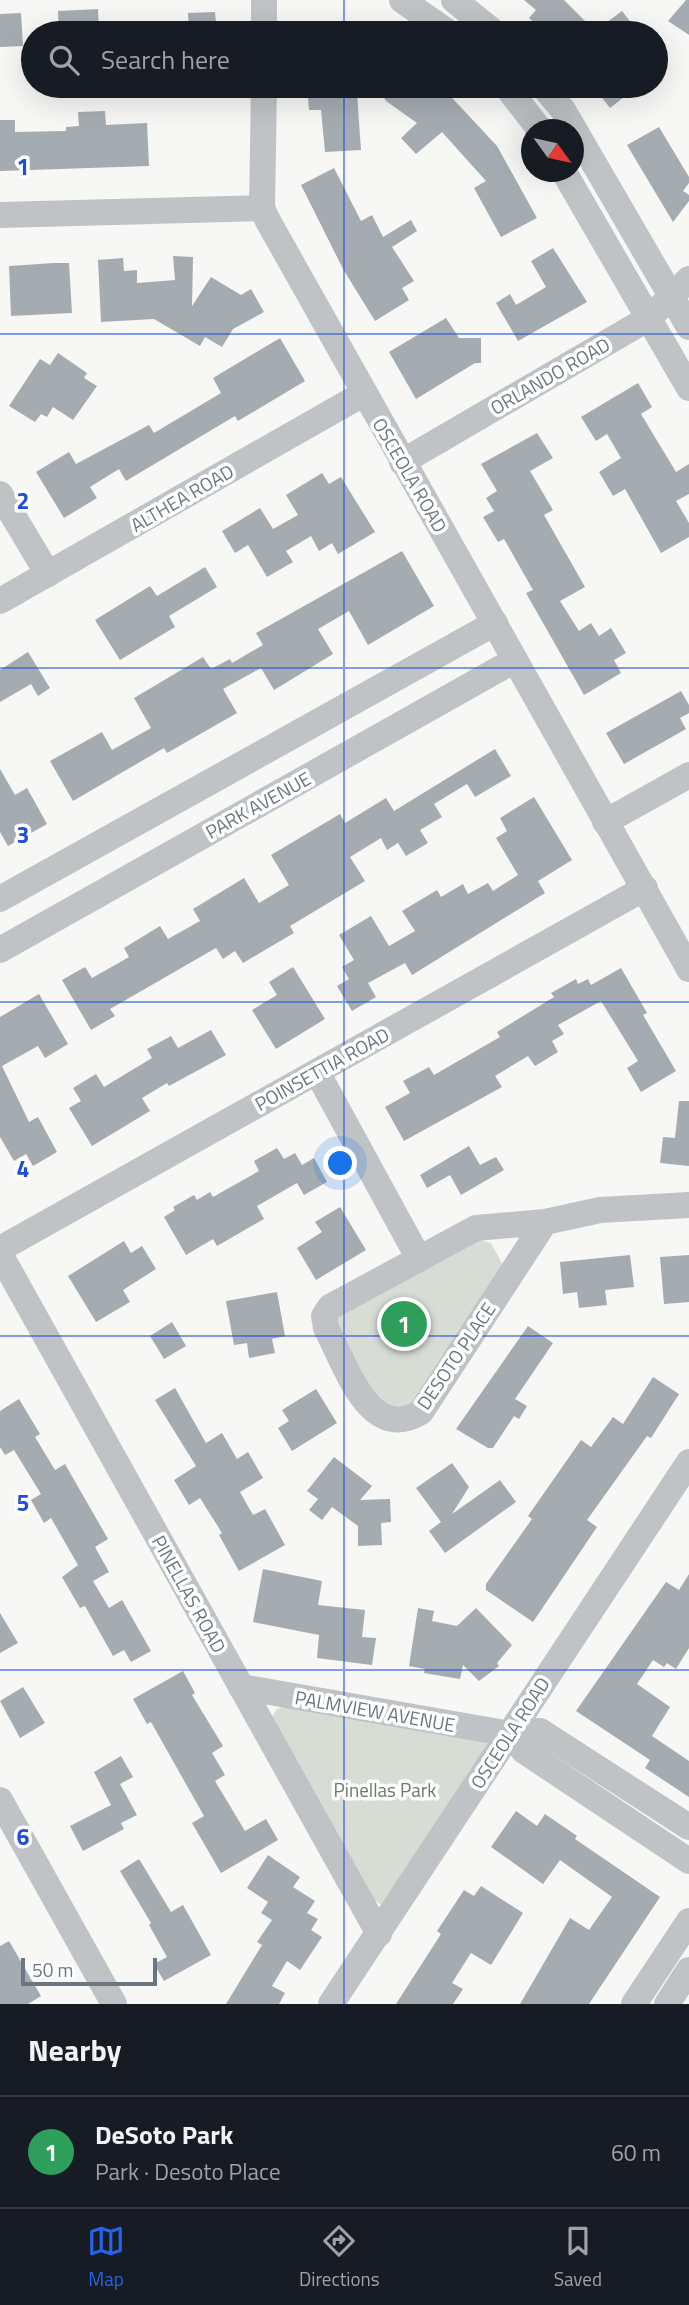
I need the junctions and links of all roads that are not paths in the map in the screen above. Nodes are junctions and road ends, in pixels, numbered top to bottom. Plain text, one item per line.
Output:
1 (264, 0) edge
2 (402, 0) edge
3 (454, 0) edge
4 (264, 21) edge
5 (432, 21) edge
6 (480, 21) edge
7 (264, 98) edge
8 (515, 98) edge
9 (553, 98) edge
10 (532, 119) edge
11 (570, 182) edge
12 (262, 208) junction
13 (0, 215) edge
14 (680, 287) edge
15 (649, 318) junction
16 (689, 327) edge
17 (689, 388) edge
18 (363, 394) junction
19 (402, 462) junction
20 (0, 494) edge
21 (48, 574) junction
22 (0, 601) edge
23 (495, 623) junction
24 (515, 660) junction
25 (689, 775) edge
26 (605, 822) junction
27 (645, 888) junction
28 (0, 899) edge
29 (0, 950) edge
30 (689, 969) edge
31 (317, 1072) junction
32 (689, 1205) edge
33 (545, 1222) junction
34 (0, 1252) edge
35 (418, 1257) junction
36 (689, 1462) edge
37 (241, 1687) junction
38 (510, 1734) junction
39 (0, 1800) edge
40 (689, 1828) edge
41 (689, 1861) edge
42 (689, 1922) edge
43 (379, 1934) junction
44 (689, 1970) edge
45 (114, 2004) edge
46 (331, 2004) edge
47 (634, 2004) edge
48 (667, 2004) edge

1 - 4 street
2 - 5 street
3 - 6 street
7 - 12 street
8 - 10 street
9 - 14 street
11 - 15 street
12 - 13 street
12 - 18 street, OSCEOLA ROAD
14 - 15 street, ORLANDO ROAD
14 - 16 street
15 - 17 street
15 - 19 street, ORLANDO ROAD
18 - 19 street, OSCEOLA ROAD
18 - 21 street, ALTHEA ROAD
19 - 23 street, OSCEOLA ROAD
20 - 21 street
21 - 22 street, ALTHEA ROAD
23 - 24 street, OSCEOLA ROAD
23 - 28 street
24 - 26 street, OSCEOLA ROAD
24 - 29 street, PARK AVENUE
25 - 26 street
26 - 27 street, OSCEOLA ROAD
27 - 30 street, OSCEOLA ROAD
27 - 31 street, POINSETTIA ROAD
31 - 34 street, POINSETTIA ROAD
31 - 35 street
32 - 33 street
33 - 35 street, DESOTO PLACE
33 - 35 street, DESOTO PLACE
34 - 37 street, PINELLAS ROAD
36 - 38 street, OSCEOLA ROAD
37 - 38 street, PALMVIEW AVENUE
37 - 43 street, PINELLAS ROAD
38 - 40 street, PALMVIEW AVENUE
38 - 41 street
38 - 43 street, OSCEOLA ROAD
39 - 45 street
42 - 47 street
43 - 46 street, OSCEOLA ROAD
44 - 48 street

